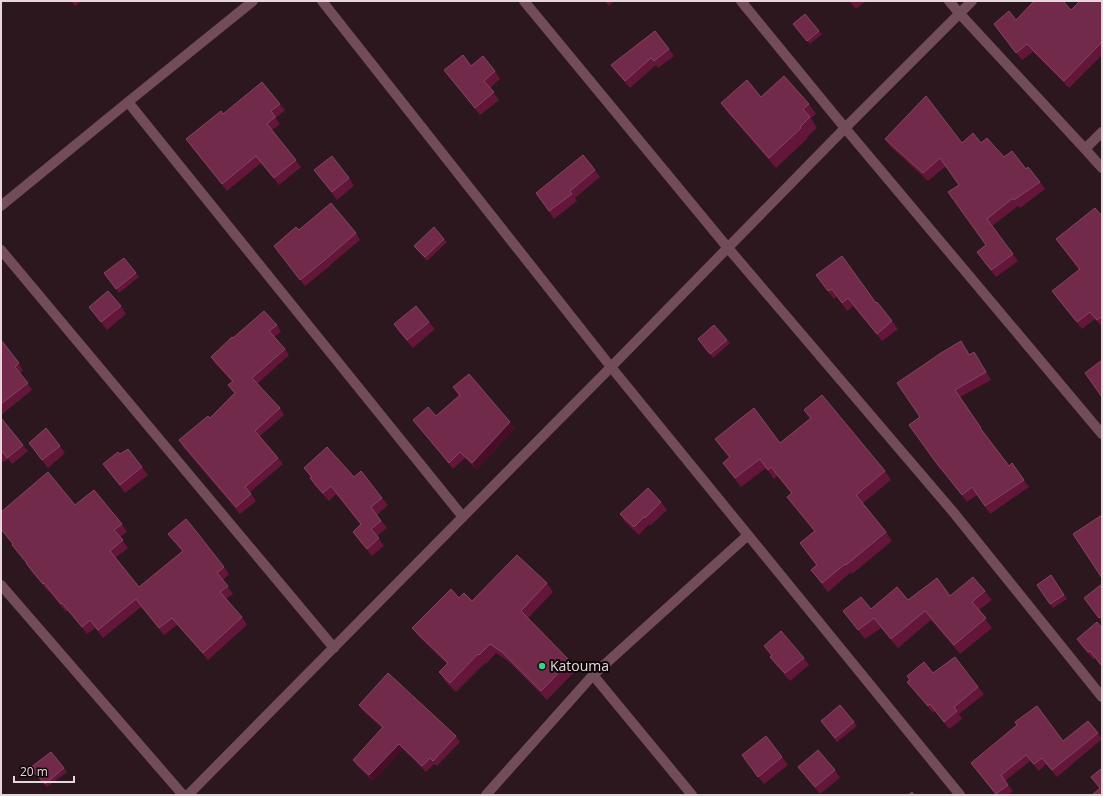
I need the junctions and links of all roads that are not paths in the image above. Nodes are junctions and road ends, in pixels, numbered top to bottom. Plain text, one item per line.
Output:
1 (253, 1) edge
2 (322, 1) edge
3 (524, 1) edge
4 (741, 1) edge
5 (949, 1) edge
6 (972, 1) edge
7 (960, 14) junction
8 (128, 102) junction
9 (845, 128) junction
10 (1102, 132) edge
11 (1085, 149) junction
12 (1102, 168) edge
13 (1, 206) edge
14 (728, 248) junction
15 (1, 250) edge
16 (611, 367) junction
17 (1102, 434) edge
18 (463, 517) junction
19 (748, 535) junction
20 (2, 586) edge
21 (334, 648) junction
22 (593, 675) junction
23 (1102, 697) edge
24 (182, 795) edge
25 (188, 795) edge
26 (486, 795) edge
27 (692, 795) edge
28 (960, 795) edge

1 - 8 street
2 - 16 street
3 - 14 street
4 - 9 street
5 - 7 street
6 - 7 street
7 - 9 street
7 - 11 street
8 - 13 street
8 - 18 street
9 - 14 street
9 - 17 street
10 - 11 street
11 - 12 street
14 - 16 street
14 - 23 street
15 - 21 street
16 - 18 street
16 - 19 street
18 - 21 street
19 - 22 street
19 - 28 street
20 - 24 street
21 - 25 street
22 - 26 street
22 - 27 street

